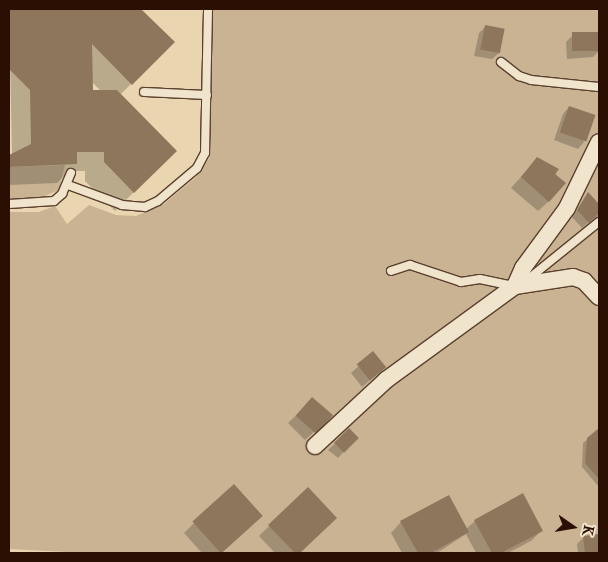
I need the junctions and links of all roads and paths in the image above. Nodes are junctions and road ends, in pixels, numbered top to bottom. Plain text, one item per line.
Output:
1 (208, 9) edge
2 (501, 62) dead end
3 (599, 86) edge
4 (144, 92) dead end
5 (207, 95) junction
6 (599, 142) edge
7 (71, 173) dead end
8 (68, 184) junction
9 (9, 204) edge
10 (599, 222) edge
11 (391, 271) dead end
12 (515, 286) junction
13 (599, 297) edge
14 (315, 446) dead end

1 - 5 lane
2 - 3 lane
4 - 5 lane
5 - 8 lane
6 - 12 street
7 - 8 lane
8 - 9 lane
10 - 12 lane
11 - 12 lane
12 - 13 street
12 - 14 street

